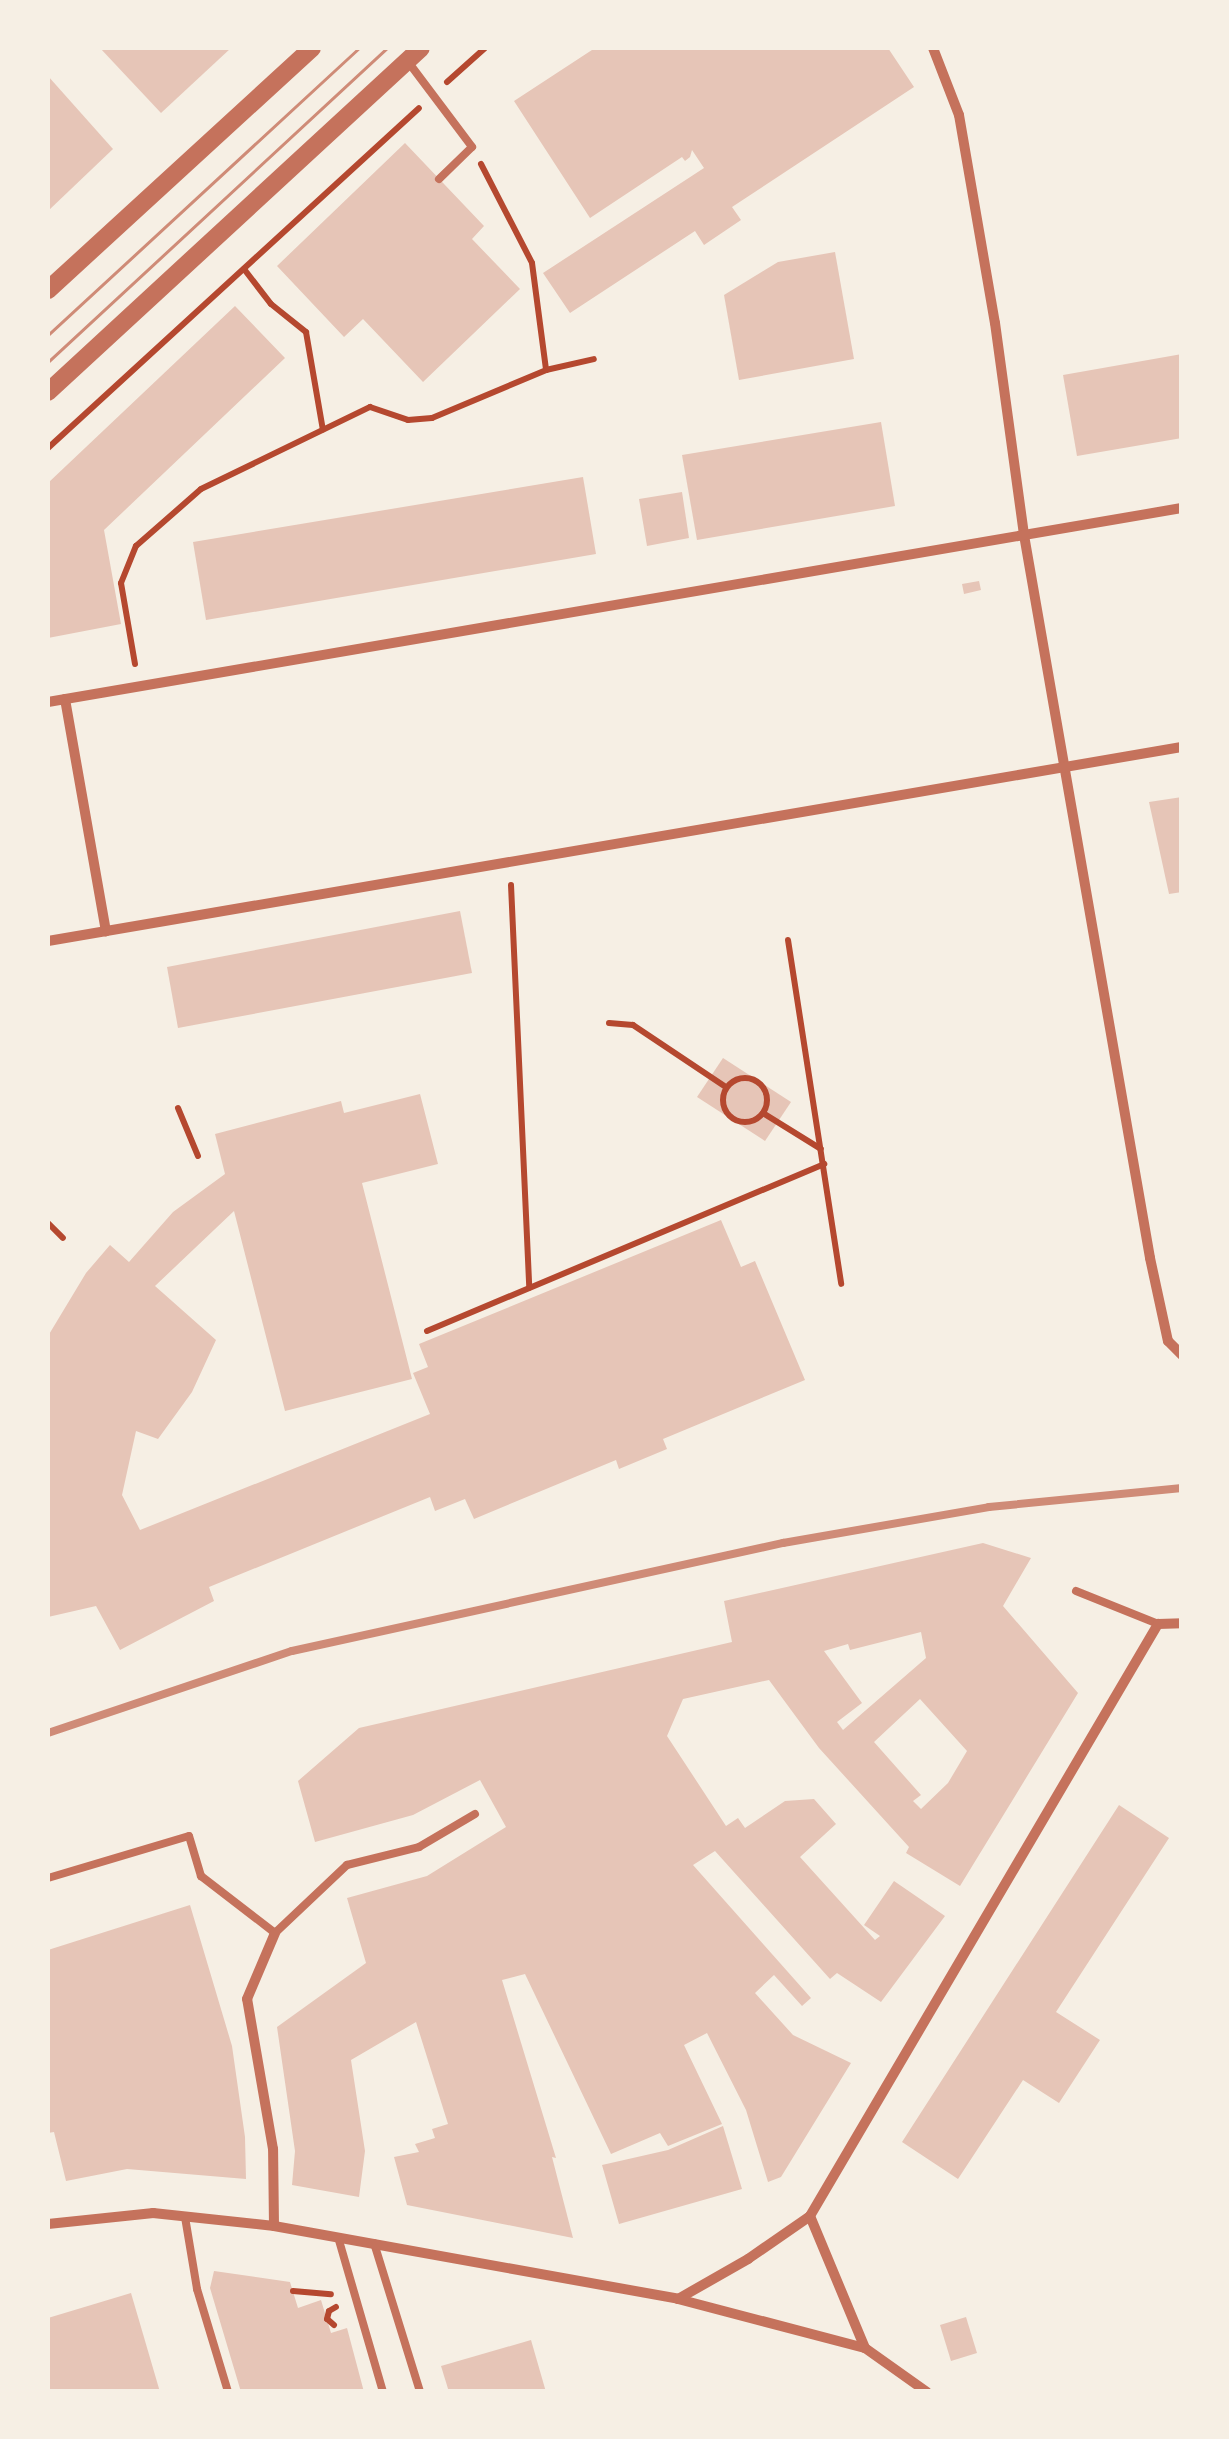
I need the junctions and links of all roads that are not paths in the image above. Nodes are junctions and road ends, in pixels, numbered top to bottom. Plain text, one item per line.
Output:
1 (312, 48) edge
2 (933, 48) edge
3 (414, 54) edge
4 (439, 179) dead end
5 (48, 290) edge
6 (48, 392) edge
7 (1182, 508) edge
8 (1024, 535) junction
9 (65, 699) junction
10 (48, 702) edge
11 (1182, 746) edge
12 (1065, 766) junction
13 (106, 931) junction
14 (48, 941) edge
15 (1182, 1355) edge
16 (1076, 1591) dead end
17 (1182, 1623) edge
18 (1158, 1624) junction
19 (476, 1814) dead end
20 (48, 1878) edge
21 (275, 1932) junction
22 (185, 2216) junction
23 (810, 2216) junction
24 (48, 2224) edge
25 (274, 2226) junction
26 (338, 2237) junction
27 (374, 2243) junction
28 (678, 2299) junction
29 (865, 2348) junction
30 (228, 2392) edge
31 (382, 2392) edge
32 (420, 2392) edge
33 (927, 2392) edge

1 - 5 street
2 - 8 street
3 - 4 lane
3 - 6 street
7 - 8 street
8 - 9 street
8 - 12 street
9 - 10 street
9 - 13 street
11 - 12 street
12 - 13 street
12 - 15 street
13 - 14 street
16 - 18 lane
17 - 18 street
18 - 23 street
19 - 21 lane
20 - 21 lane
21 - 25 street
22 - 24 street
22 - 25 street
22 - 30 lane
23 - 28 street
23 - 29 street
25 - 26 street
26 - 27 street
26 - 31 lane
27 - 28 street
27 - 32 lane
28 - 29 street
29 - 33 street

